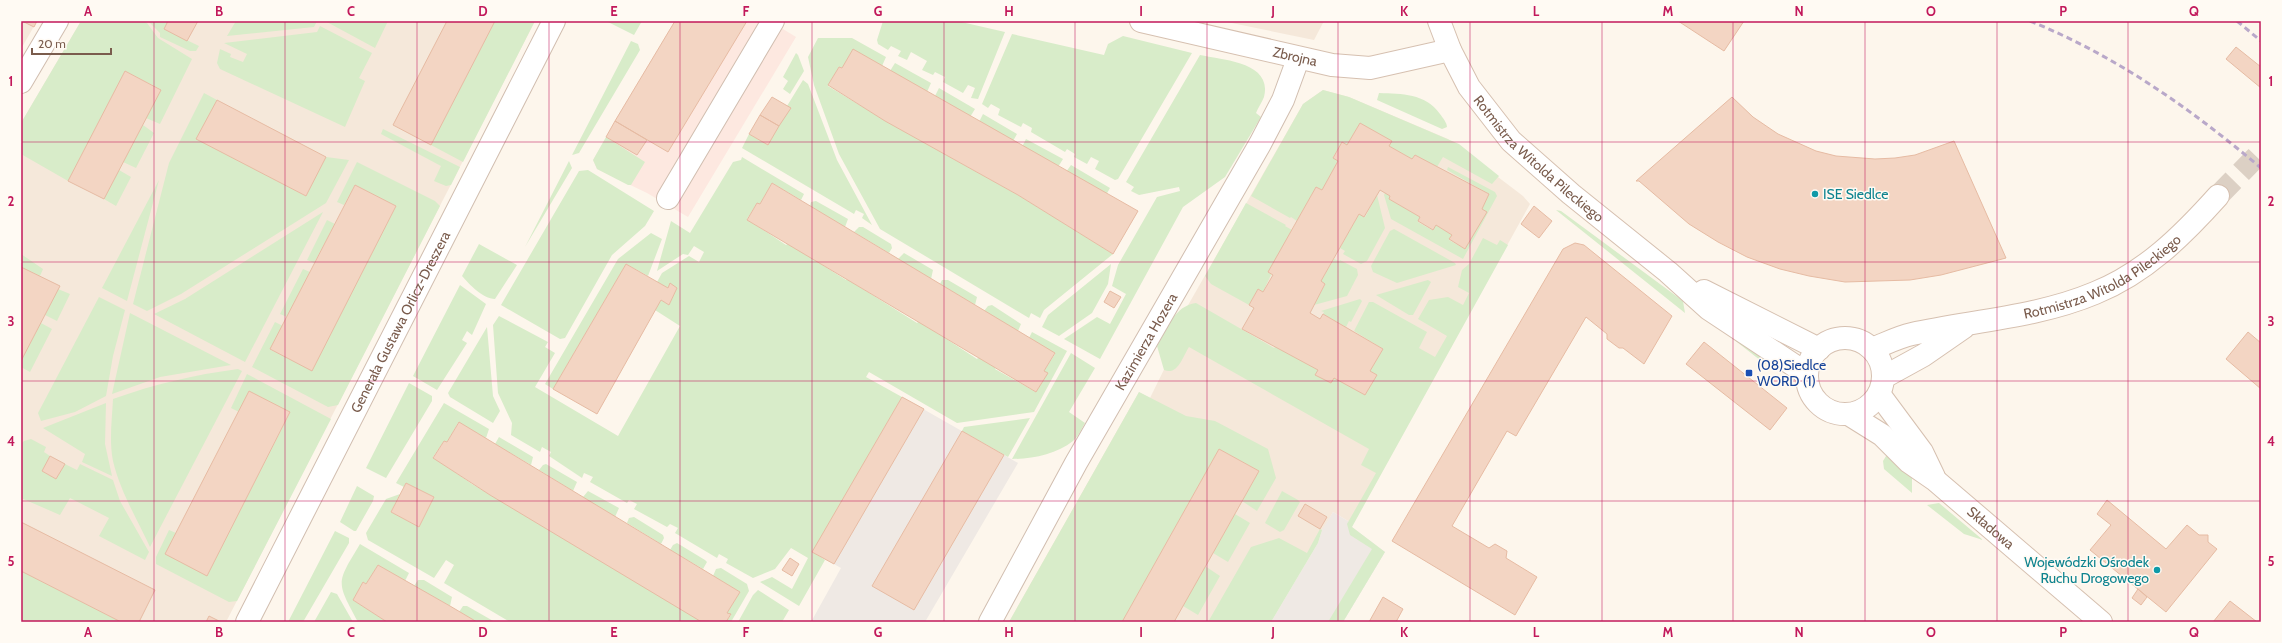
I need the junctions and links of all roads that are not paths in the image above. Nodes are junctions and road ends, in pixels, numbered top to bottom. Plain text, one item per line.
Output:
1 (57, 21) edge
2 (554, 21) edge
3 (773, 21) edge
4 (1141, 21) edge
5 (1439, 21) edge
6 (1450, 50) junction
7 (1298, 59) junction
8 (21, 82) edge
9 (2218, 196) tunnel mouth
10 (668, 198) dead end
11 (1668, 272) junction
12 (1968, 324) junction
13 (1819, 349) junction
14 (1872, 349) junction
15 (1807, 374) junction
16 (1882, 386) junction
17 (1850, 415) junction
18 (1936, 480) junction
19 (247, 622) edge
20 (990, 622) edge
21 (2101, 622) edge

1 - 8 street
2 - 19 street, Generała Gustawa Orlicz-Dreszera
3 - 10 street
4 - 7 street, Zbrojna
5 - 6 street, Rotmistrza Witolda Pileckiego
6 - 7 street, Zbrojna
6 - 11 street, Rotmistrza Witolda Pileckiego
7 - 20 street, Kazimierza Hozera
9 - 12 street, Rotmistrza Witolda Pileckiego
11 - 13 street, Rotmistrza Witolda Pileckiego
11 - 15 street, Rotmistrza Witolda Pileckiego
12 - 14 street, Rotmistrza Witolda Pileckiego
12 - 16 street, Rotmistrza Witolda Pileckiego
13 - 14 street
13 - 15 street
14 - 16 street
15 - 17 street
16 - 17 street
16 - 18 street, Składowa
17 - 18 street, Składowa
18 - 21 street, Składowa

